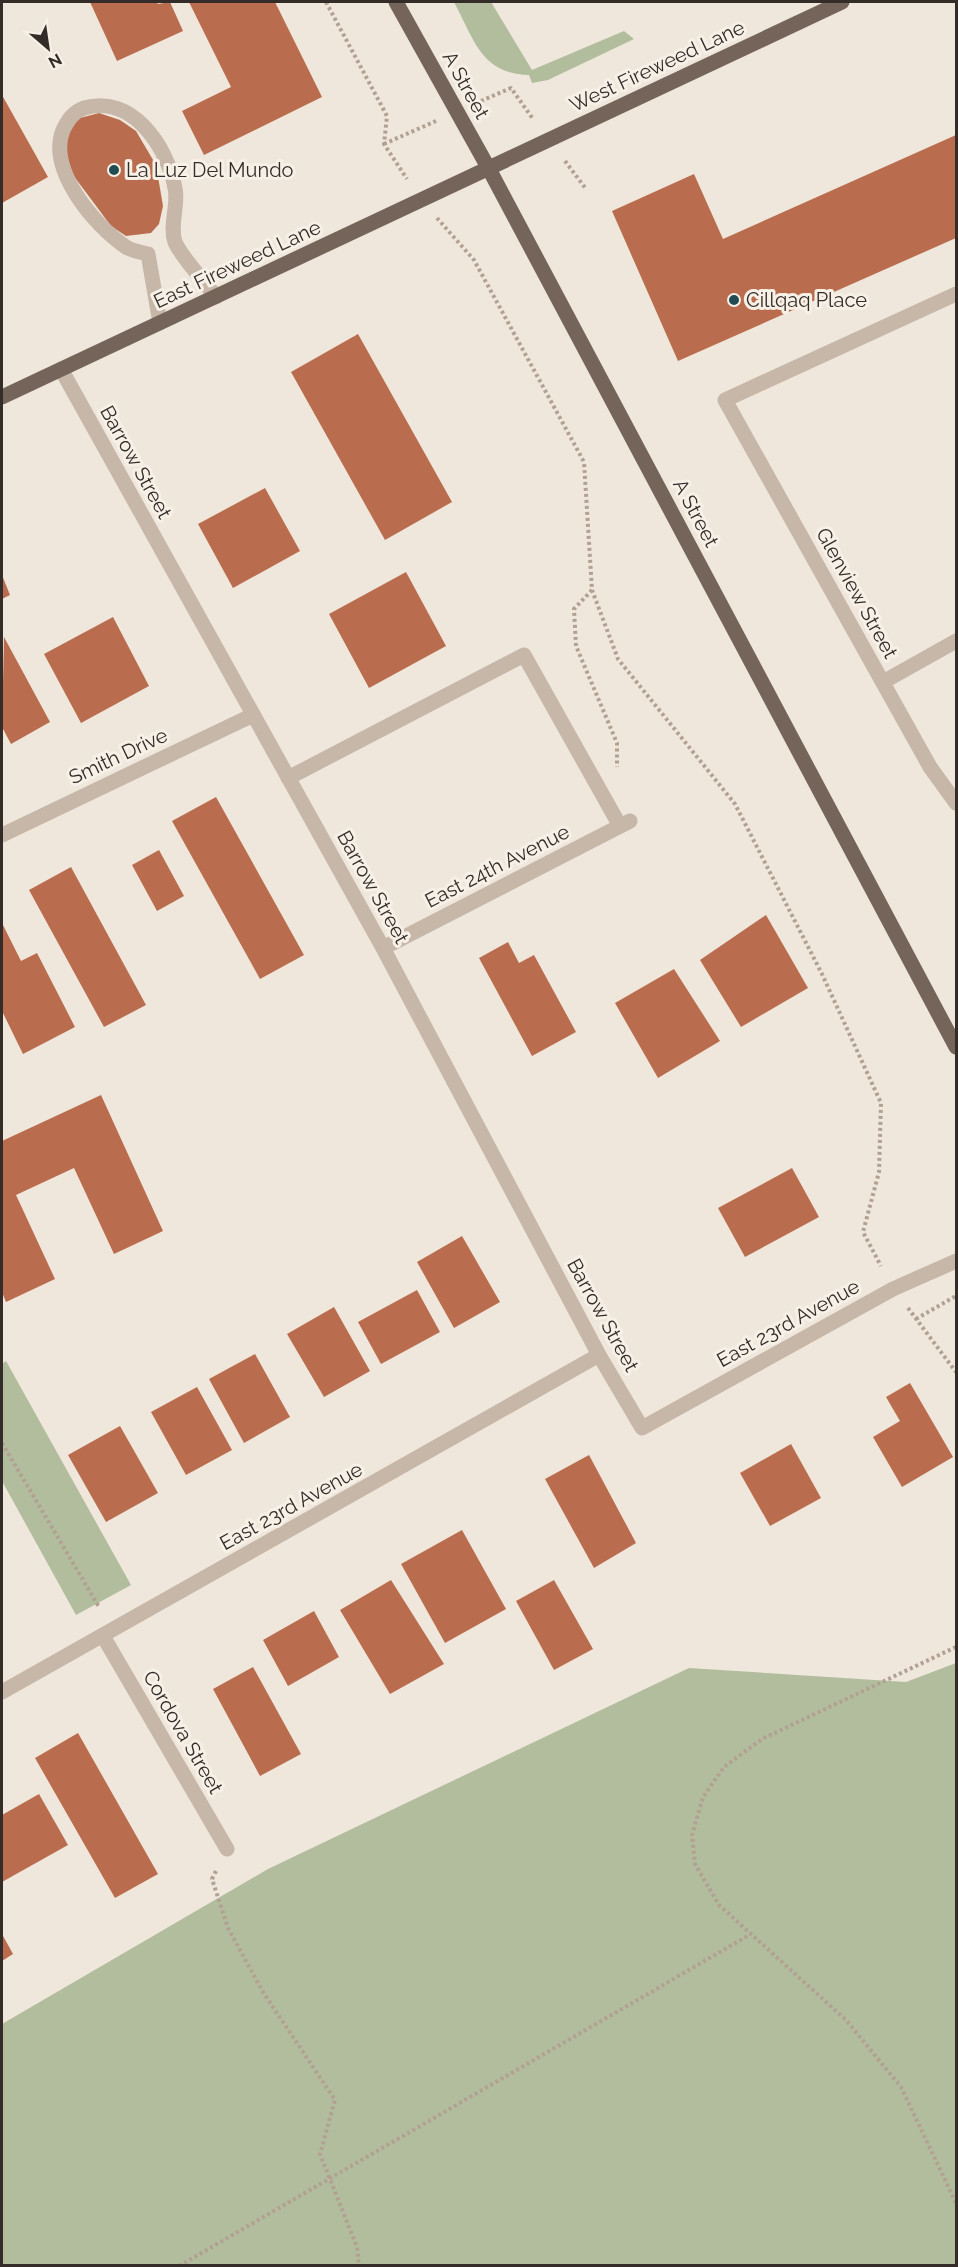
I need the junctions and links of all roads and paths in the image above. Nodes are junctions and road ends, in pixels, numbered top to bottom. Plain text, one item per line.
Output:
1 (326, 2) edge
2 (396, 2) edge
3 (842, 2) edge
4 (489, 169) junction
5 (421, 201) junction
6 (957, 294) edge
7 (216, 297) junction
8 (160, 323) junction
9 (61, 369) junction
10 (2, 397) edge
11 (592, 590) junction
12 (957, 641) edge
13 (883, 682) junction
14 (253, 715) junction
15 (617, 773) dead end
16 (288, 778) junction
17 (957, 803) edge
18 (2, 835) edge
19 (383, 948) junction
20 (957, 1047) edge
21 (950, 1264) edge
22 (893, 1289) junction
23 (957, 1296) edge
24 (916, 1319) junction
25 (600, 1355) junction
26 (957, 1372) edge
27 (642, 1428) joint
28 (2, 1443) edge
29 (108, 1633) junction
30 (957, 1647) edge
31 (2, 1692) edge
32 (227, 1849) joint
33 (751, 1934) junction
34 (328, 2178) junction
35 (957, 2203) edge
36 (179, 2265) edge
37 (358, 2265) edge

1 - 5 path
2 - 4 main road, A Street
3 - 4 main road, West Fireweed Lane
4 - 5 main road, East Fireweed Lane
4 - 20 main road, A Street
5 - 7 main road, East Fireweed Lane
5 - 11 path
6 - 13 street, Glenview Street
7 - 8 main road, East Fireweed Lane
7 - 8 street
8 - 9 main road, East Fireweed Lane
9 - 10 main road, East Fireweed Lane
9 - 14 street, Barrow Street
11 - 15 path
11 - 22 path
12 - 13 street
13 - 17 street, Glenview Street
14 - 16 street, Barrow Street
14 - 18 street, Smith Drive
16 - 19 street, Barrow Street
16 - 19 street, East 24th Avenue
19 - 25 street, Barrow Street
21 - 22 street, East 23rd Avenue
22 - 24 path
22 - 27 street, East 23rd Avenue
23 - 24 path
24 - 26 path
25 - 27 street, Barrow Street
25 - 29 street, East 23rd Avenue
28 - 29 path
29 - 31 street, East 23rd Avenue
29 - 32 street, Cordova Street
30 - 33 path
32 - 34 path
33 - 34 path
33 - 35 path
34 - 36 path
34 - 37 path

